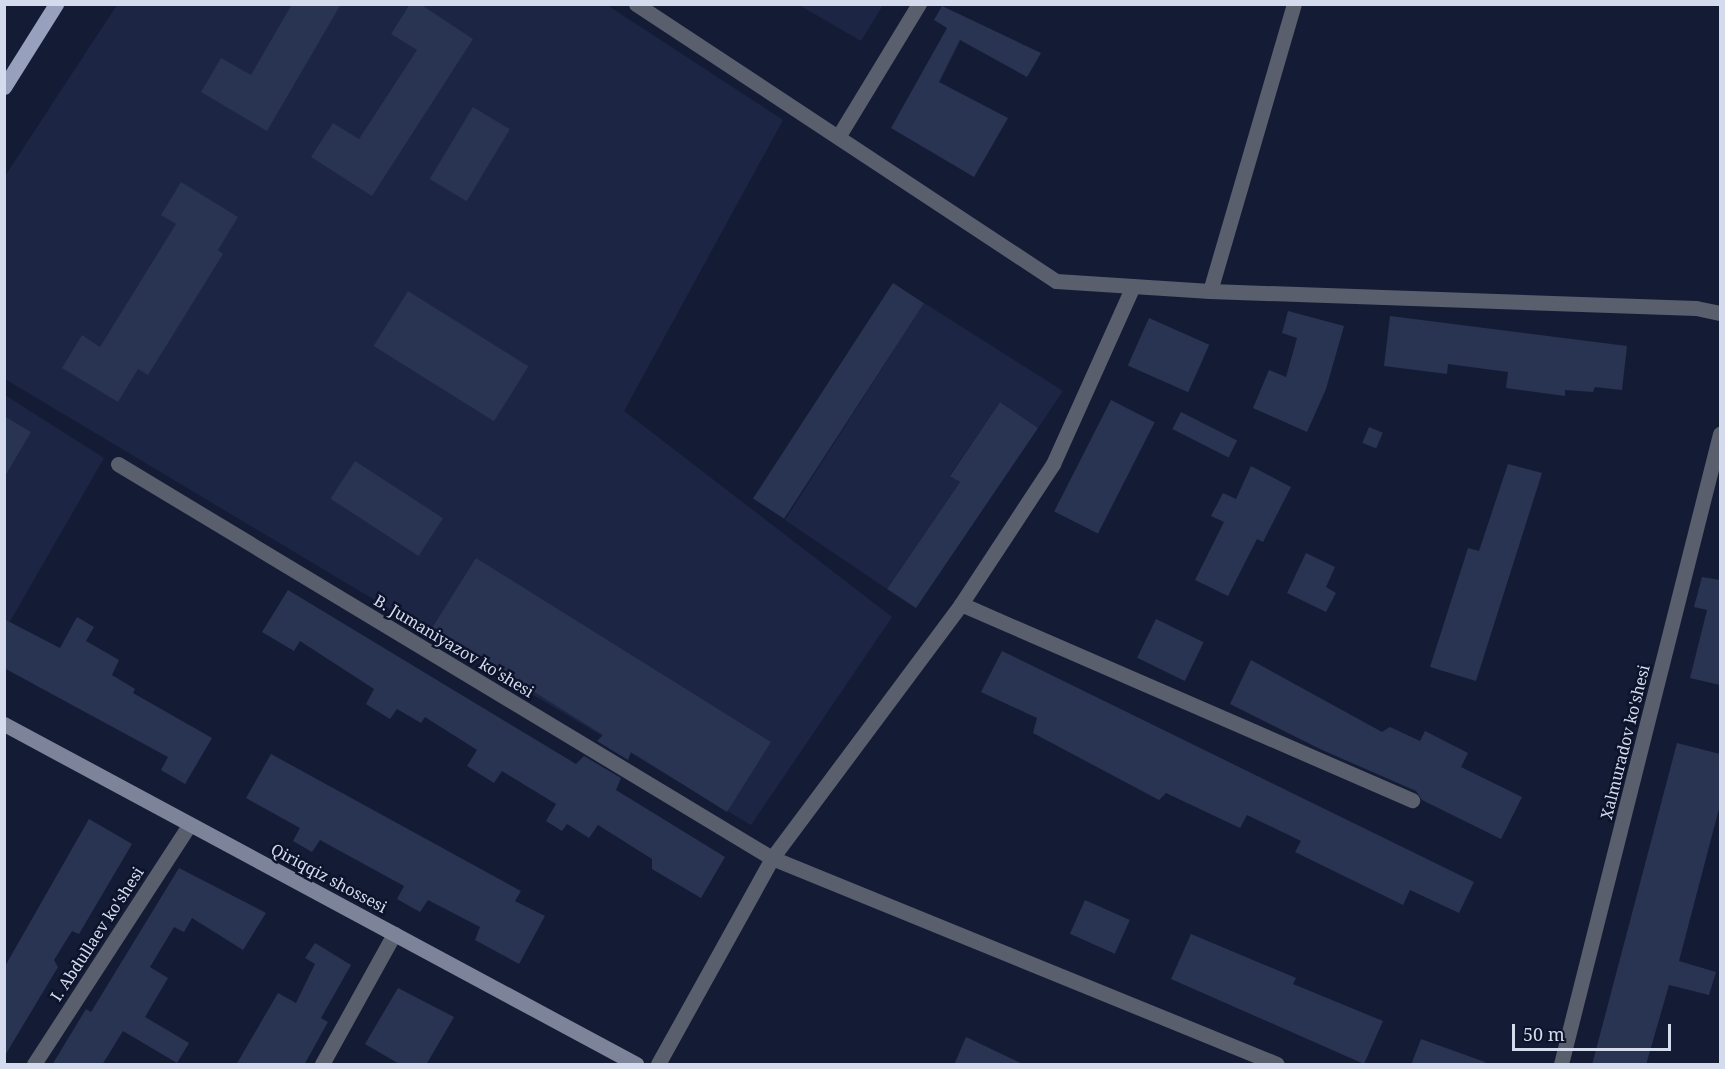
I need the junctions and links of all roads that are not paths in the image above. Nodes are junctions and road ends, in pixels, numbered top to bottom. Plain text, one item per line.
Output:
1 (56, 4) edge
2 (636, 4) edge
3 (919, 4) edge
4 (1294, 4) edge
5 (4, 87) edge
6 (837, 137) junction
7 (1132, 286) junction
8 (1210, 291) junction
9 (1720, 313) edge
10 (1720, 434) edge
11 (118, 464) dead end
12 (962, 604) junction
13 (4, 724) edge
14 (1412, 800) dead end
15 (190, 824) junction
16 (772, 858) junction
17 (394, 934) junction
18 (1563, 1062) edge
19 (34, 1065) edge
20 (322, 1065) edge
21 (636, 1065) edge
22 (658, 1065) edge
23 (1277, 1065) edge

1 - 5 main road
2 - 6 street
3 - 6 street
4 - 8 street
6 - 7 street
7 - 8 street
7 - 12 street
8 - 9 street
10 - 18 street, Xalmuradov ko'shesi
11 - 16 street, B. Jumaniyazov ko'shesi
12 - 14 street
12 - 16 street
13 - 15 main road, Qiriqqiz shossesi
15 - 17 main road, Qiriqqiz shossesi
15 - 19 street, I. Abdullaev ko'shesi
16 - 22 street
16 - 23 street, B. Jumaniyazov ko'shesi
17 - 20 street
17 - 21 main road, Qiriqqiz shossesi

